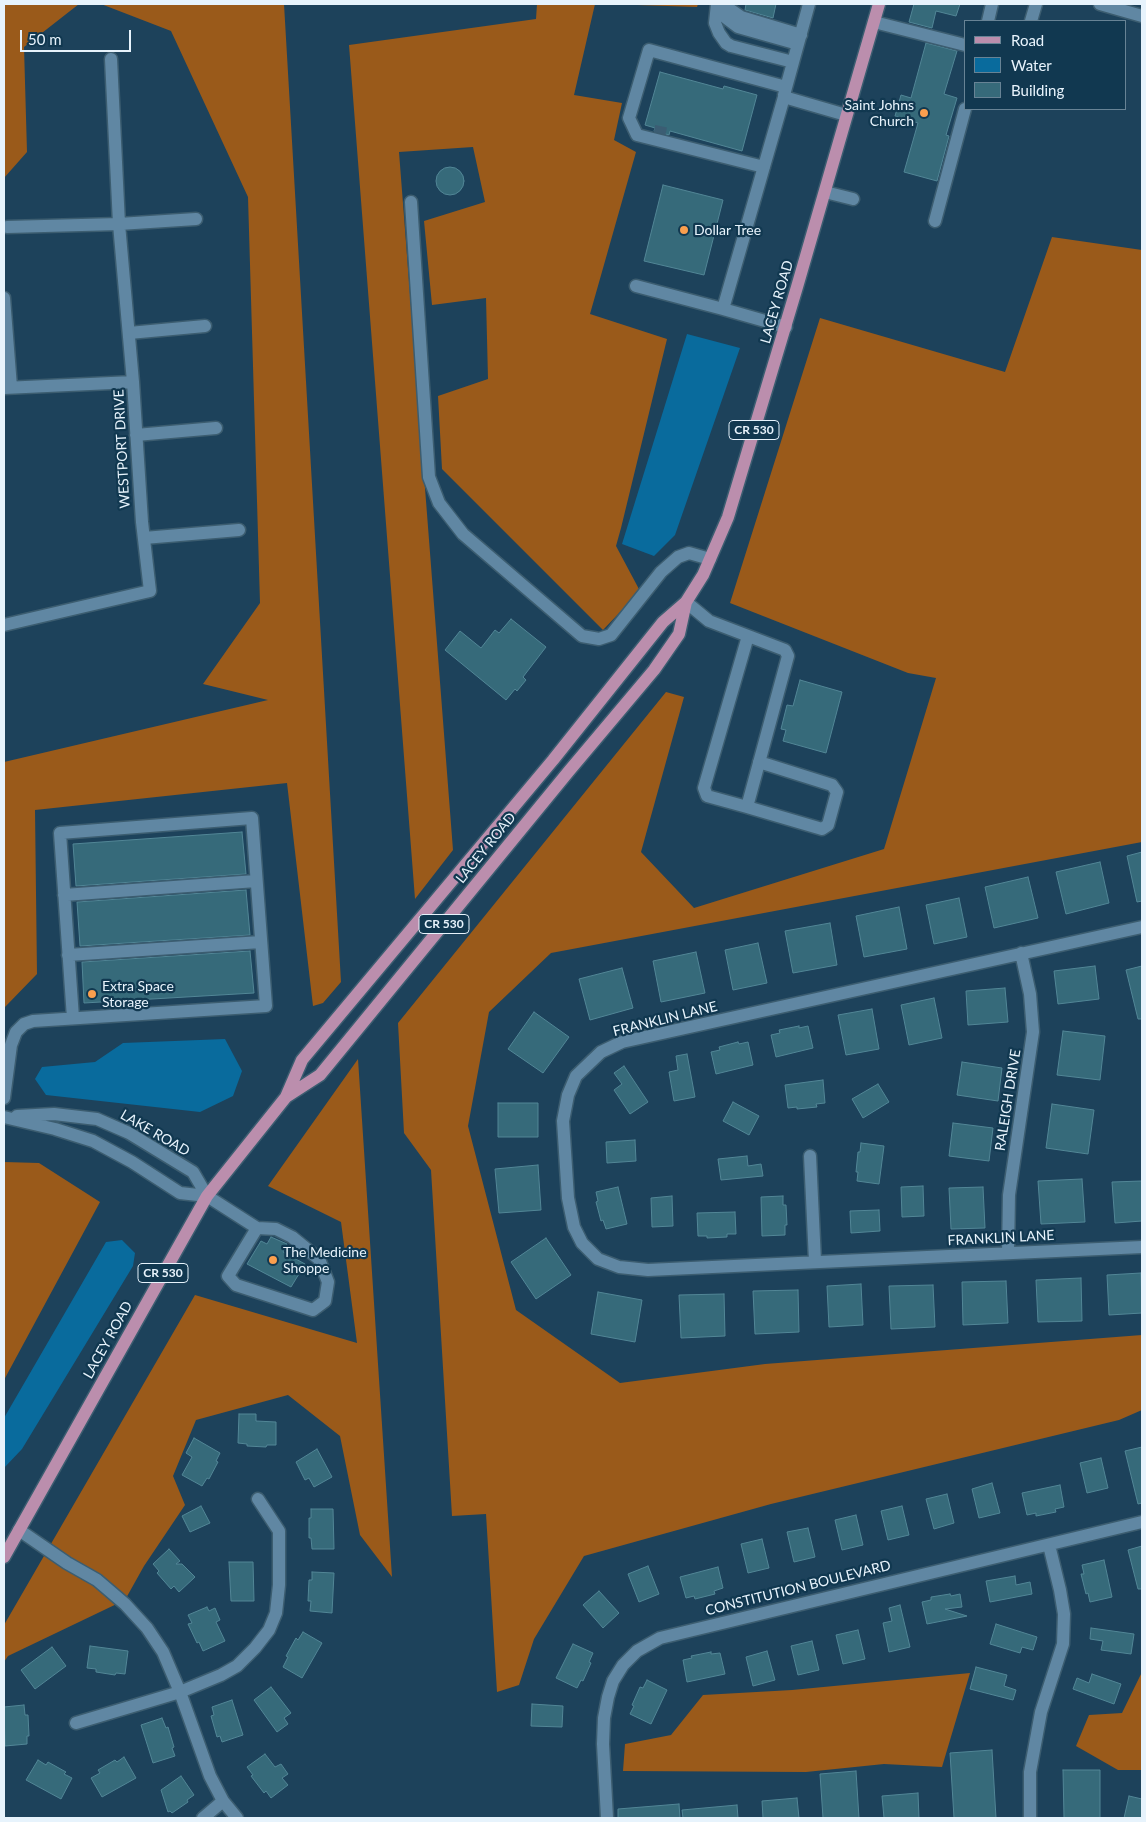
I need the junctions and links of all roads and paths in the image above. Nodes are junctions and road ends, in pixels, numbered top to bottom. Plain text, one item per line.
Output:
1 (720, 4) edge
2 (809, 4) edge
3 (879, 4) edge
4 (992, 4) edge
5 (1036, 4) edge
6 (1100, 4) edge
7 (1142, 16) edge
8 (988, 20) edge
9 (1031, 20) edge
10 (874, 22) junction
11 (800, 39) junction
12 (964, 45) edge
13 (111, 59) dead end
14 (794, 62) junction
15 (785, 92) junction
16 (965, 110) edge
17 (846, 115) junction
18 (632, 125) junction
19 (654, 131) tunnel mouth
20 (669, 134) tunnel mouth
21 (702, 151) junction
22 (764, 167) junction
23 (825, 192) junction
24 (853, 199) dead end
25 (411, 202) dead end
26 (196, 219) dead end
27 (935, 221) dead end
28 (119, 224) junction
29 (7, 227) dead end
30 (636, 286) dead end
31 (4, 298) edge
32 (723, 309) junction
33 (205, 326) dead end
34 (786, 327) junction
35 (129, 333) junction
36 (133, 382) junction
37 (7, 388) edge
38 (216, 428) dead end
39 (136, 435) junction
40 (239, 530) dead end
41 (144, 538) junction
42 (710, 559) junction
43 (686, 602) junction
44 (4, 625) edge
45 (748, 636) junction
46 (553, 760) junction
47 (759, 762) junction
48 (569, 771) junction
49 (747, 807) junction
50 (498, 825) junction
51 (514, 838) junction
52 (256, 881) junction
53 (64, 895) junction
54 (1142, 927) edge
55 (261, 942) junction
56 (1021, 953) junction
57 (68, 955) junction
58 (73, 1018) junction
59 (286, 1097) junction
60 (4, 1098) edge
61 (4, 1117) edge
62 (810, 1156) dead end
63 (207, 1196) junction
64 (257, 1228) junction
65 (1142, 1247) edge
66 (1008, 1253) junction
67 (815, 1261) junction
68 (258, 1499) dead end
69 (1142, 1522) edge
70 (19, 1530) junction
71 (1049, 1545) junction
72 (4, 1557) edge
73 (180, 1692) junction
74 (76, 1723) dead end
75 (223, 1801) junction
76 (203, 1818) edge
77 (236, 1818) edge
78 (607, 1818) edge
79 (1030, 1818) edge

1 - 11 street
1 - 14 street
2 - 11 street
3 - 10 main road, LACEY ROAD / CR 530
4 - 8 street
5 - 9 street
6 - 7 street
10 - 12 street
10 - 17 main road, LACEY ROAD / CR 530
11 - 14 street
13 - 28 street, WESTPORT DRIVE
14 - 15 street
15 - 17 street
15 - 18 street
15 - 22 street
16 - 27 street
17 - 23 main road, LACEY ROAD / CR 530
18 - 19 street
18 - 21 street
20 - 21 street
21 - 22 street
22 - 32 street
23 - 24 street
23 - 34 main road, LACEY ROAD / CR 530
25 - 42 street
26 - 28 street
28 - 29 street
28 - 35 street, WESTPORT DRIVE
30 - 32 street
31 - 37 street
32 - 34 street
33 - 35 street
34 - 42 main road, LACEY ROAD / CR 530
35 - 36 street, WESTPORT DRIVE
36 - 37 street
36 - 39 street, WESTPORT DRIVE
38 - 39 street
39 - 41 street, WESTPORT DRIVE
40 - 41 street
41 - 44 street, WESTPORT DRIVE
42 - 43 main road, LACEY ROAD / CR 530
43 - 45 street
43 - 46 main road, LACEY ROAD / CR 530
43 - 48 main road, LACEY ROAD / CR 530
45 - 47 street
45 - 49 street
46 - 48 main road
46 - 50 main road, LACEY ROAD / CR 530
47 - 49 street
47 - 49 street
48 - 51 main road, LACEY ROAD / CR 530
50 - 51 main road
50 - 59 main road, LACEY ROAD / CR 530
51 - 59 main road, LACEY ROAD / CR 530
52 - 53 street
52 - 53 street
52 - 55 street
53 - 57 street
54 - 56 street, FRANKLIN LANE
55 - 57 street
55 - 58 street
56 - 66 street, RALEIGH DRIVE
56 - 67 street, FRANKLIN LANE
57 - 58 street
58 - 60 street
59 - 63 main road, LACEY ROAD / CR 530
61 - 63 street, LAKE ROAD
61 - 63 street, LAKE ROAD
62 - 67 street
63 - 64 street
63 - 70 main road, LACEY ROAD / CR 530
64 - 64 street
65 - 66 street, FRANKLIN LANE
66 - 67 street, FRANKLIN LANE
68 - 73 street
69 - 71 street, CONSTITUTION BOULEVARD
70 - 72 main road, LACEY ROAD / CR 530
70 - 73 street
71 - 78 street, CONSTITUTION BOULEVARD
71 - 79 street
73 - 74 street
73 - 75 street
75 - 76 street
75 - 77 street

